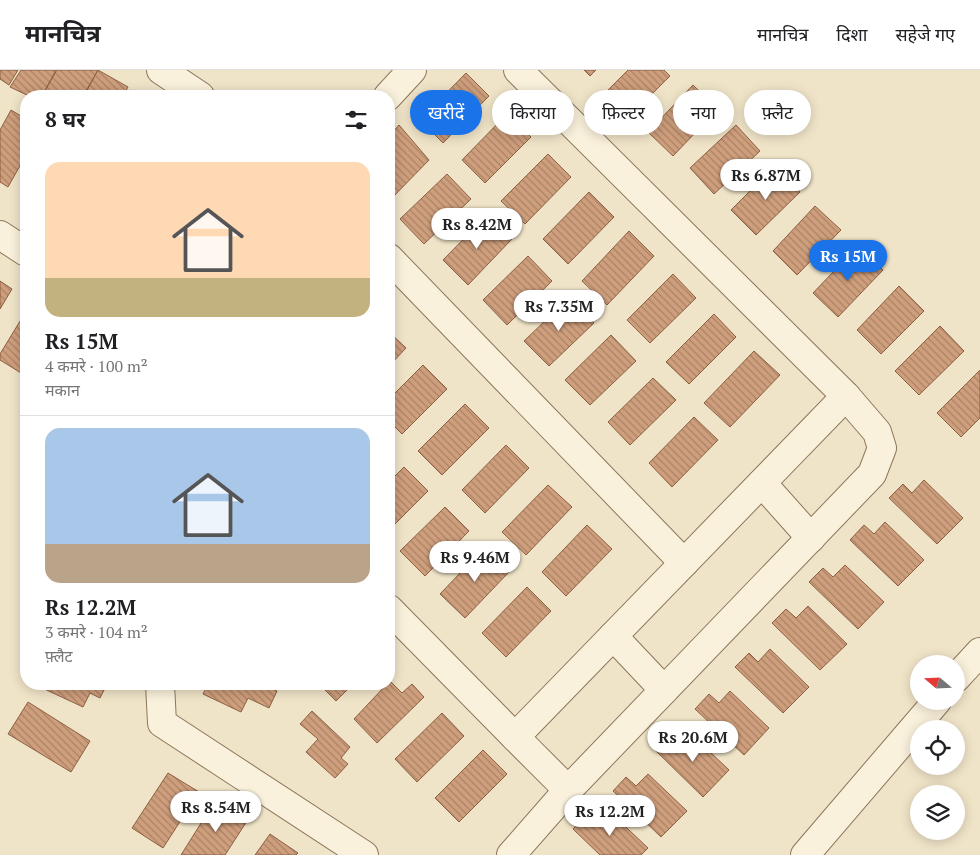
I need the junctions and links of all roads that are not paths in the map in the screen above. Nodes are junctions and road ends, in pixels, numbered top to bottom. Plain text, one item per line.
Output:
1 (161, 70) edge
2 (412, 70) edge
3 (518, 70) edge
4 (191, 90) edge
5 (394, 90) edge
6 (0, 235) edge
7 (20, 248) edge
8 (395, 264) edge
9 (846, 396) junction
10 (762, 483) junction
11 (811, 538) junction
12 (684, 563) junction
13 (395, 615) edge
14 (613, 636) junction
15 (980, 652) edge
16 (965, 668) edge
17 (160, 690) edge
18 (664, 690) junction
19 (929, 710) edge
20 (515, 737) junction
21 (568, 790) junction
22 (364, 855) edge
23 (511, 855) edge
24 (805, 855) edge

1 - 4 street
2 - 5 street
3 - 9 street
6 - 7 street
8 - 12 street
9 - 10 street
9 - 11 street
10 - 11 street
10 - 12 street
11 - 18 street
12 - 14 street
13 - 20 street
14 - 18 street
14 - 20 street
15 - 16 street
17 - 22 street
18 - 21 street
19 - 24 street
20 - 21 street
21 - 23 street

